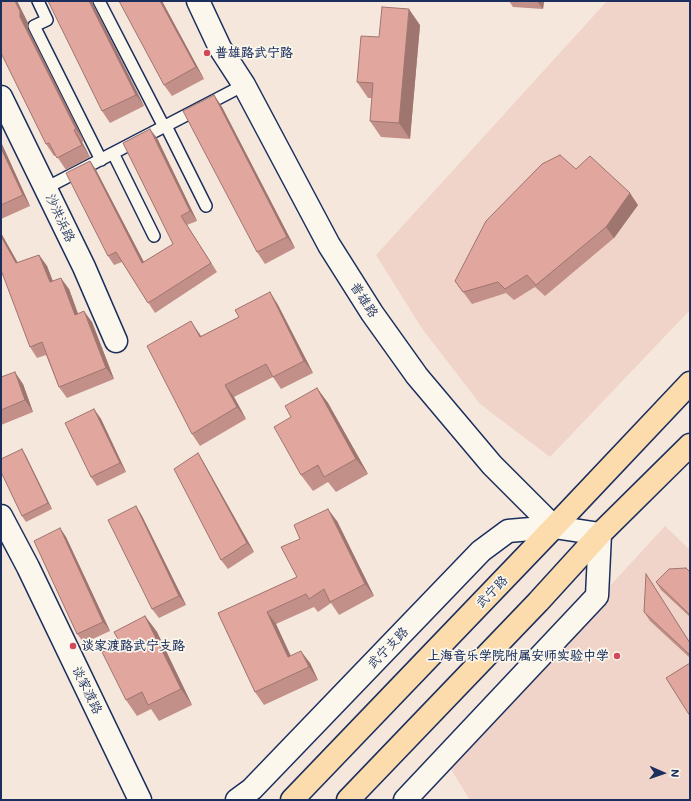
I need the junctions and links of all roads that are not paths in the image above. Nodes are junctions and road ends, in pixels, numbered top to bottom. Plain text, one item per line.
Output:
1 (38, 1) edge
2 (99, 1) edge
3 (198, 1) edge
4 (244, 85) junction
5 (1, 97) edge
6 (165, 126) junction
7 (113, 153) junction
8 (101, 160) junction
9 (46, 188) junction
10 (206, 206) dead end
11 (154, 236) dead end
12 (116, 341) dead end
13 (690, 383) edge
14 (690, 444) edge
15 (1, 516) edge
16 (554, 527) junction
17 (600, 534) junction
18 (140, 800) edge
19 (237, 800) edge
20 (292, 800) edge
21 (348, 800) edge
22 (405, 800) edge

1 - 8 lane
2 - 6 lane
3 - 4 street, 普雄路
4 - 6 lane
4 - 16 street, 普雄路
5 - 9 street, 沙洪浜路
6 - 7 lane
6 - 10 lane
7 - 8 lane
7 - 11 lane
8 - 9 lane
9 - 12 street, 沙洪浜路
13 - 16 main road, 武宁路
14 - 17 main road
15 - 18 street, 谈家渡路
16 - 17 street
16 - 19 street, 武宁支路
16 - 20 main road, 武宁路
17 - 21 main road
17 - 22 street

